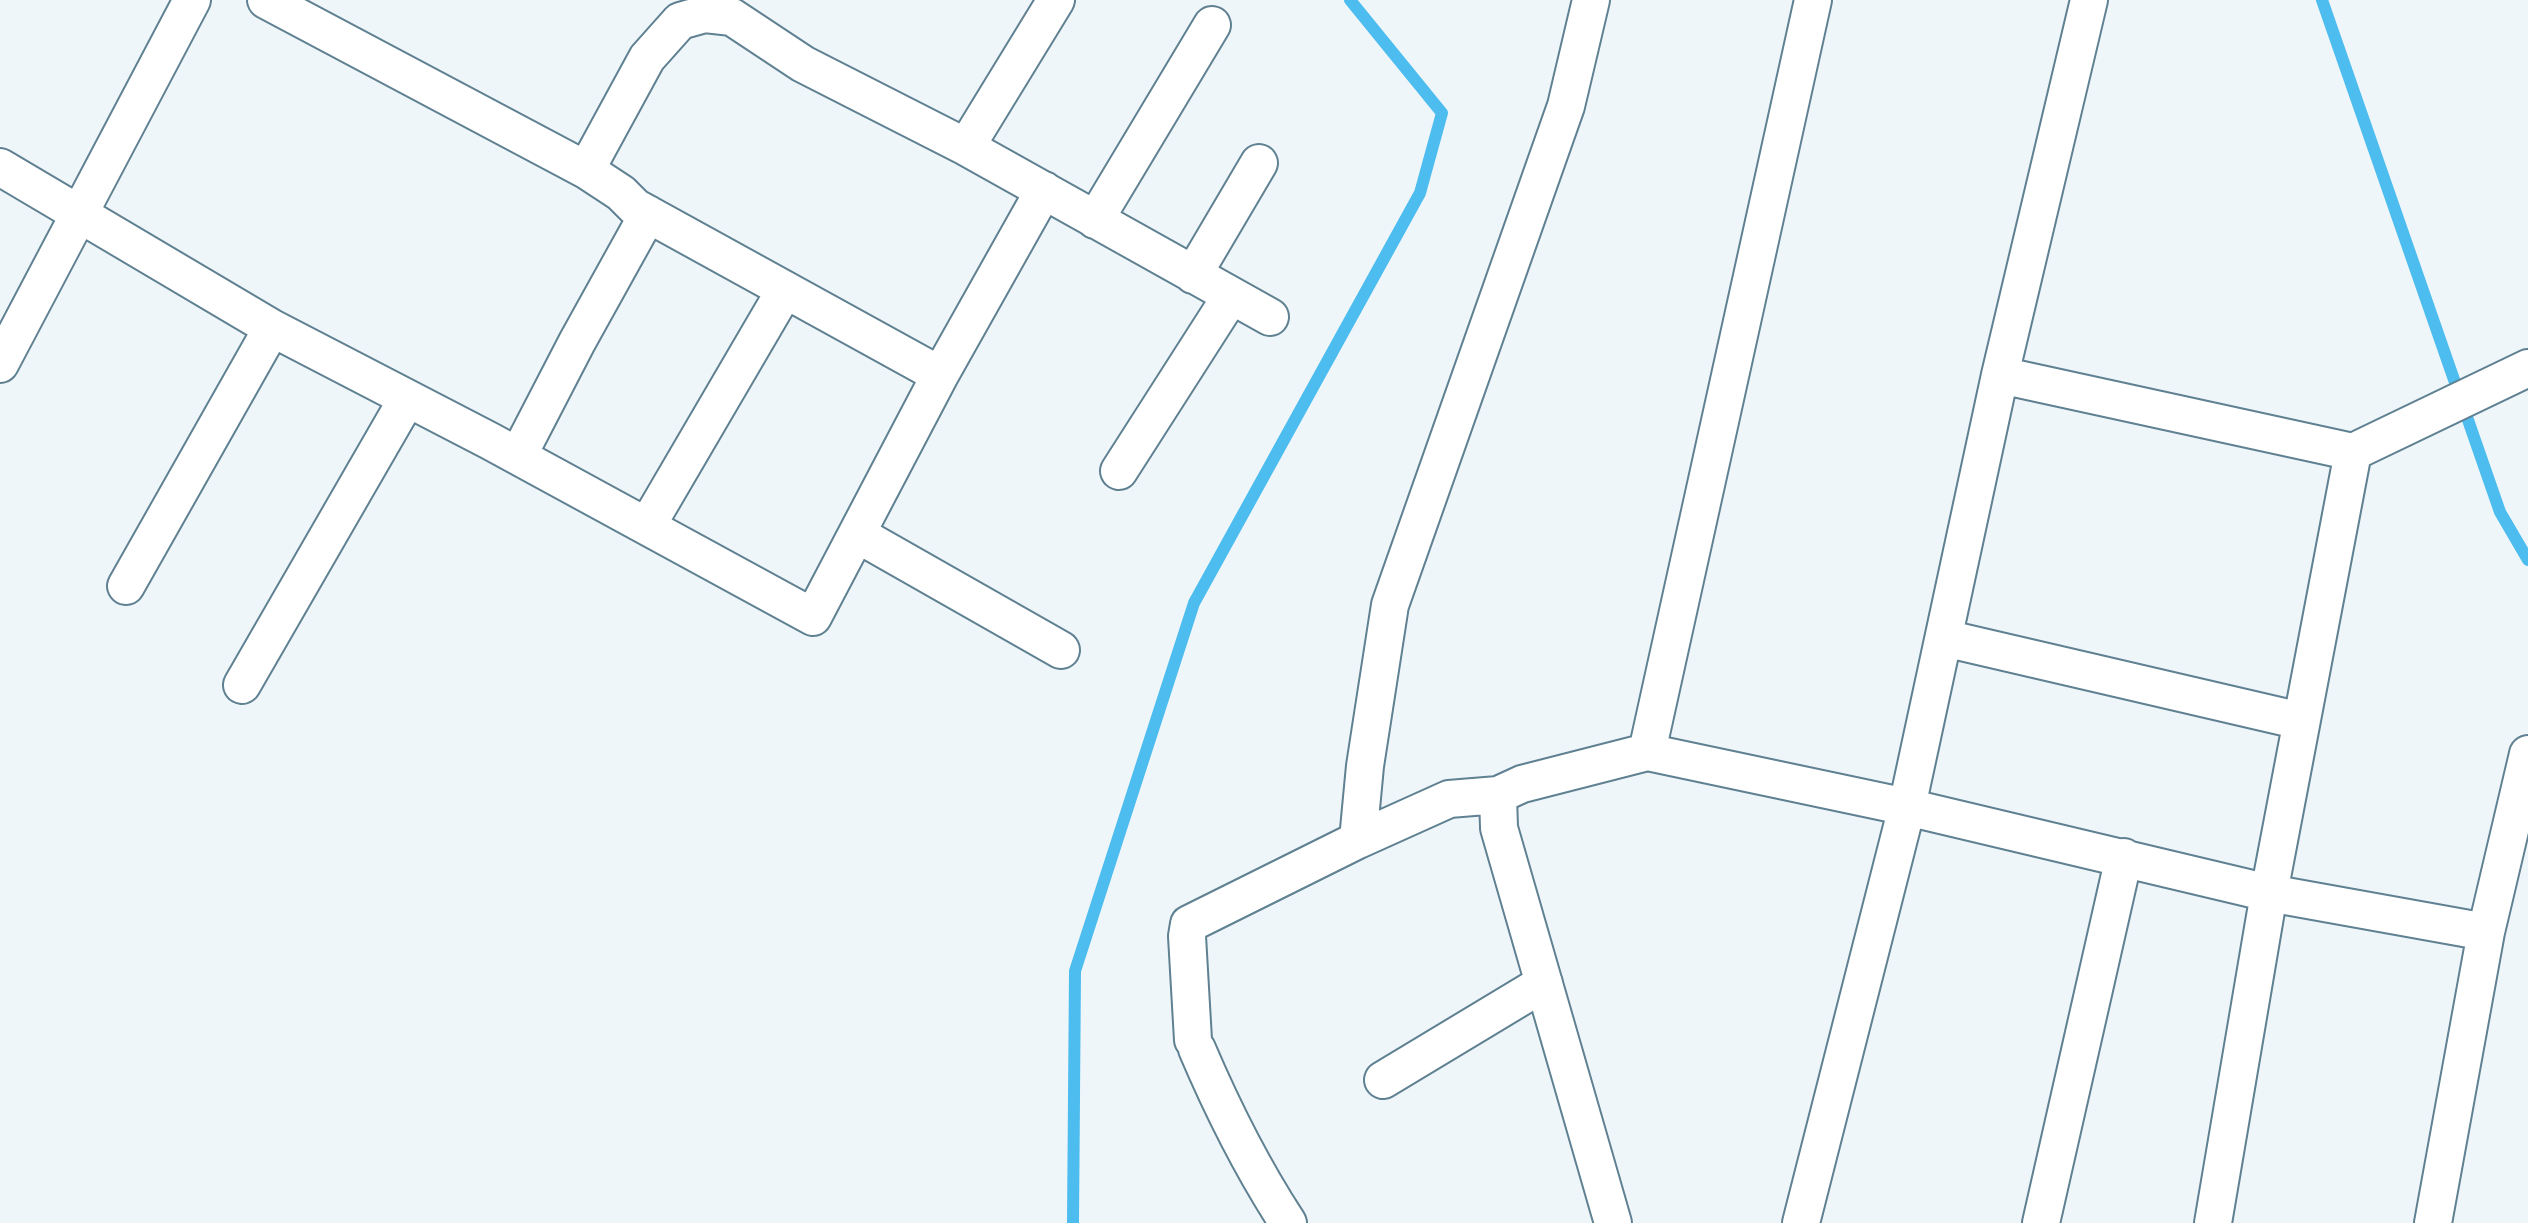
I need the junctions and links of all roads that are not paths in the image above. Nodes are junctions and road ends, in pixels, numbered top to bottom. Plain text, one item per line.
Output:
1 (192, 0) edge
2 (266, 0) edge
3 (1056, 0) edge
4 (1591, 0) edge
5 (1813, 0) edge
6 (2089, 0) edge
7 (1212, 25) dead end
8 (966, 147) junction
9 (1259, 163) dead end
10 (0, 167) edge
11 (586, 170) junction
12 (1044, 190) junction
13 (79, 213) junction
14 (648, 214) junction
15 (1095, 220) junction
16 (1193, 275) junction
17 (785, 290) junction
18 (1231, 296) junction
19 (1270, 317) dead end
20 (272, 328) junction
21 (0, 364) edge
22 (2525, 369) edge
23 (940, 375) junction
24 (2000, 375) junction
25 (407, 399) junction
26 (2364, 447) junction
27 (518, 456) junction
28 (1119, 471) dead end
29 (647, 526) junction
30 (857, 534) junction
31 (126, 586) dead end
32 (1944, 638) junction
33 (1061, 650) dead end
34 (242, 685) dead end
35 (2301, 721) junction
36 (1647, 752) junction
37 (2528, 754) edge
38 (1498, 795) junction
39 (1907, 807) junction
40 (1358, 840) junction
41 (2124, 857) junction
42 (2269, 893) junction
43 (2486, 932) junction
44 (1544, 983) junction
45 (1383, 1080) dead end
46 (1288, 1223) edge
47 (1613, 1223) edge
48 (1801, 1223) edge
49 (2041, 1223) edge
50 (2213, 1223) edge
51 (2433, 1223) edge

1 - 13 street
2 - 11 street
3 - 8 street
4 - 40 street
5 - 36 street
6 - 24 street
7 - 15 street
8 - 11 street
8 - 12 street
9 - 16 street
10 - 13 street
11 - 14 street
12 - 15 street
12 - 23 street
13 - 20 street
13 - 21 street
14 - 17 street
14 - 27 street
15 - 16 street
16 - 18 street
17 - 23 street
17 - 29 street
18 - 19 street
18 - 28 street
20 - 25 street
20 - 31 street
22 - 26 street
23 - 30 street
24 - 26 street
24 - 32 street
25 - 27 street
25 - 34 street
26 - 35 street
27 - 29 street
29 - 30 street
30 - 33 street
32 - 35 street
32 - 39 street
35 - 42 street
36 - 38 street
36 - 39 street
37 - 43 street
38 - 40 street
38 - 44 street
39 - 41 street
39 - 48 street
40 - 46 street
41 - 42 street
41 - 49 street
42 - 43 street
42 - 50 street
43 - 51 street
44 - 45 street
44 - 47 street

